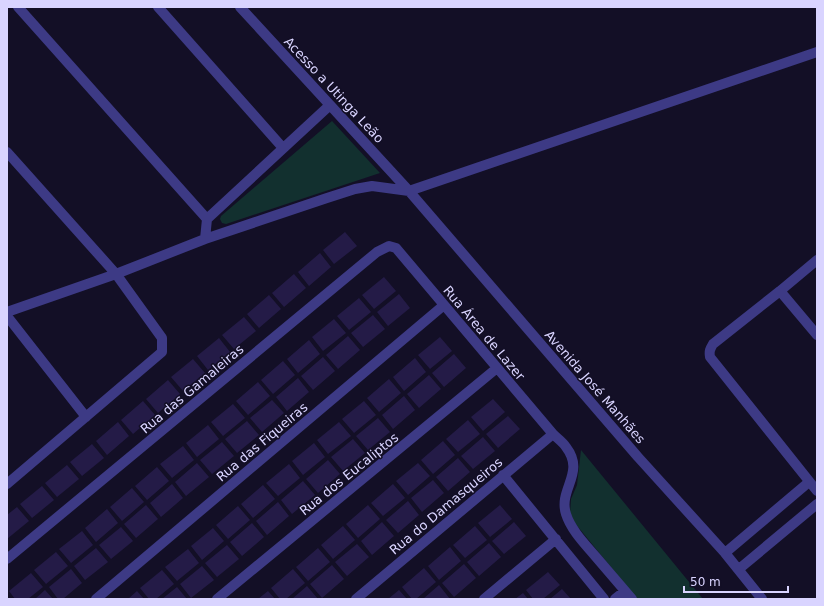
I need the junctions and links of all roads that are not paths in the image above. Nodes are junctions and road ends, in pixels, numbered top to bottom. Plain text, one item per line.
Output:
1 (18, 7) edge
2 (158, 7) edge
3 (240, 7) edge
4 (817, 52) edge
5 (330, 106) junction
6 (284, 148) junction
7 (7, 152) edge
8 (409, 191) junction
9 (207, 219) junction
10 (205, 239) junction
11 (396, 248) joint
12 (817, 260) edge
13 (116, 274) junction
14 (780, 291) junction
15 (444, 305) junction
16 (7, 312) edge
17 (7, 316) edge
18 (817, 335) edge
19 (497, 368) junction
20 (86, 417) junction
21 (553, 434) junction
22 (503, 475) junction
23 (809, 482) junction
24 (7, 484) edge
25 (817, 491) edge
26 (817, 504) edge
27 (556, 539) junction
28 (725, 553) junction
29 (7, 559) edge
30 (739, 569) junction
31 (625, 591) junction
32 (96, 599) edge
33 (217, 599) edge
34 (356, 599) edge
35 (484, 599) edge
36 (604, 599) edge
37 (615, 599) edge
38 (632, 599) edge
39 (762, 599) edge

1 - 9 street
2 - 6 street
3 - 5 street, Acesso a Utinga Leão
4 - 8 street
5 - 6 street
5 - 8 street, Acesso a Utinga Leão
6 - 9 street
7 - 13 street
8 - 10 street
8 - 28 street, Avenida José Manhães
9 - 10 street
10 - 13 street
11 - 15 street, Rua Área de Lazer
11 - 29 street, Rua das Gamaleiras
12 - 14 street
13 - 16 street
13 - 20 street
14 - 18 street
14 - 23 street
15 - 19 street, Rua Área de Lazer
15 - 32 street, Rua das Fiqueiras
17 - 20 street
19 - 21 street, Rua Área de Lazer
19 - 33 street, Rua dos Eucaliptos
20 - 24 street
21 - 22 street, Rua do Damasqueiros
21 - 31 street, Rua Área de Lazer
22 - 27 street
22 - 34 street, Rua do Damasqueiros
23 - 25 street
23 - 28 street
26 - 30 street
27 - 35 street
27 - 36 street
28 - 30 street, Avenida José Manhães
30 - 39 street, Avenida José Manhães
31 - 37 street
31 - 38 street, Rua Área de Lazer

